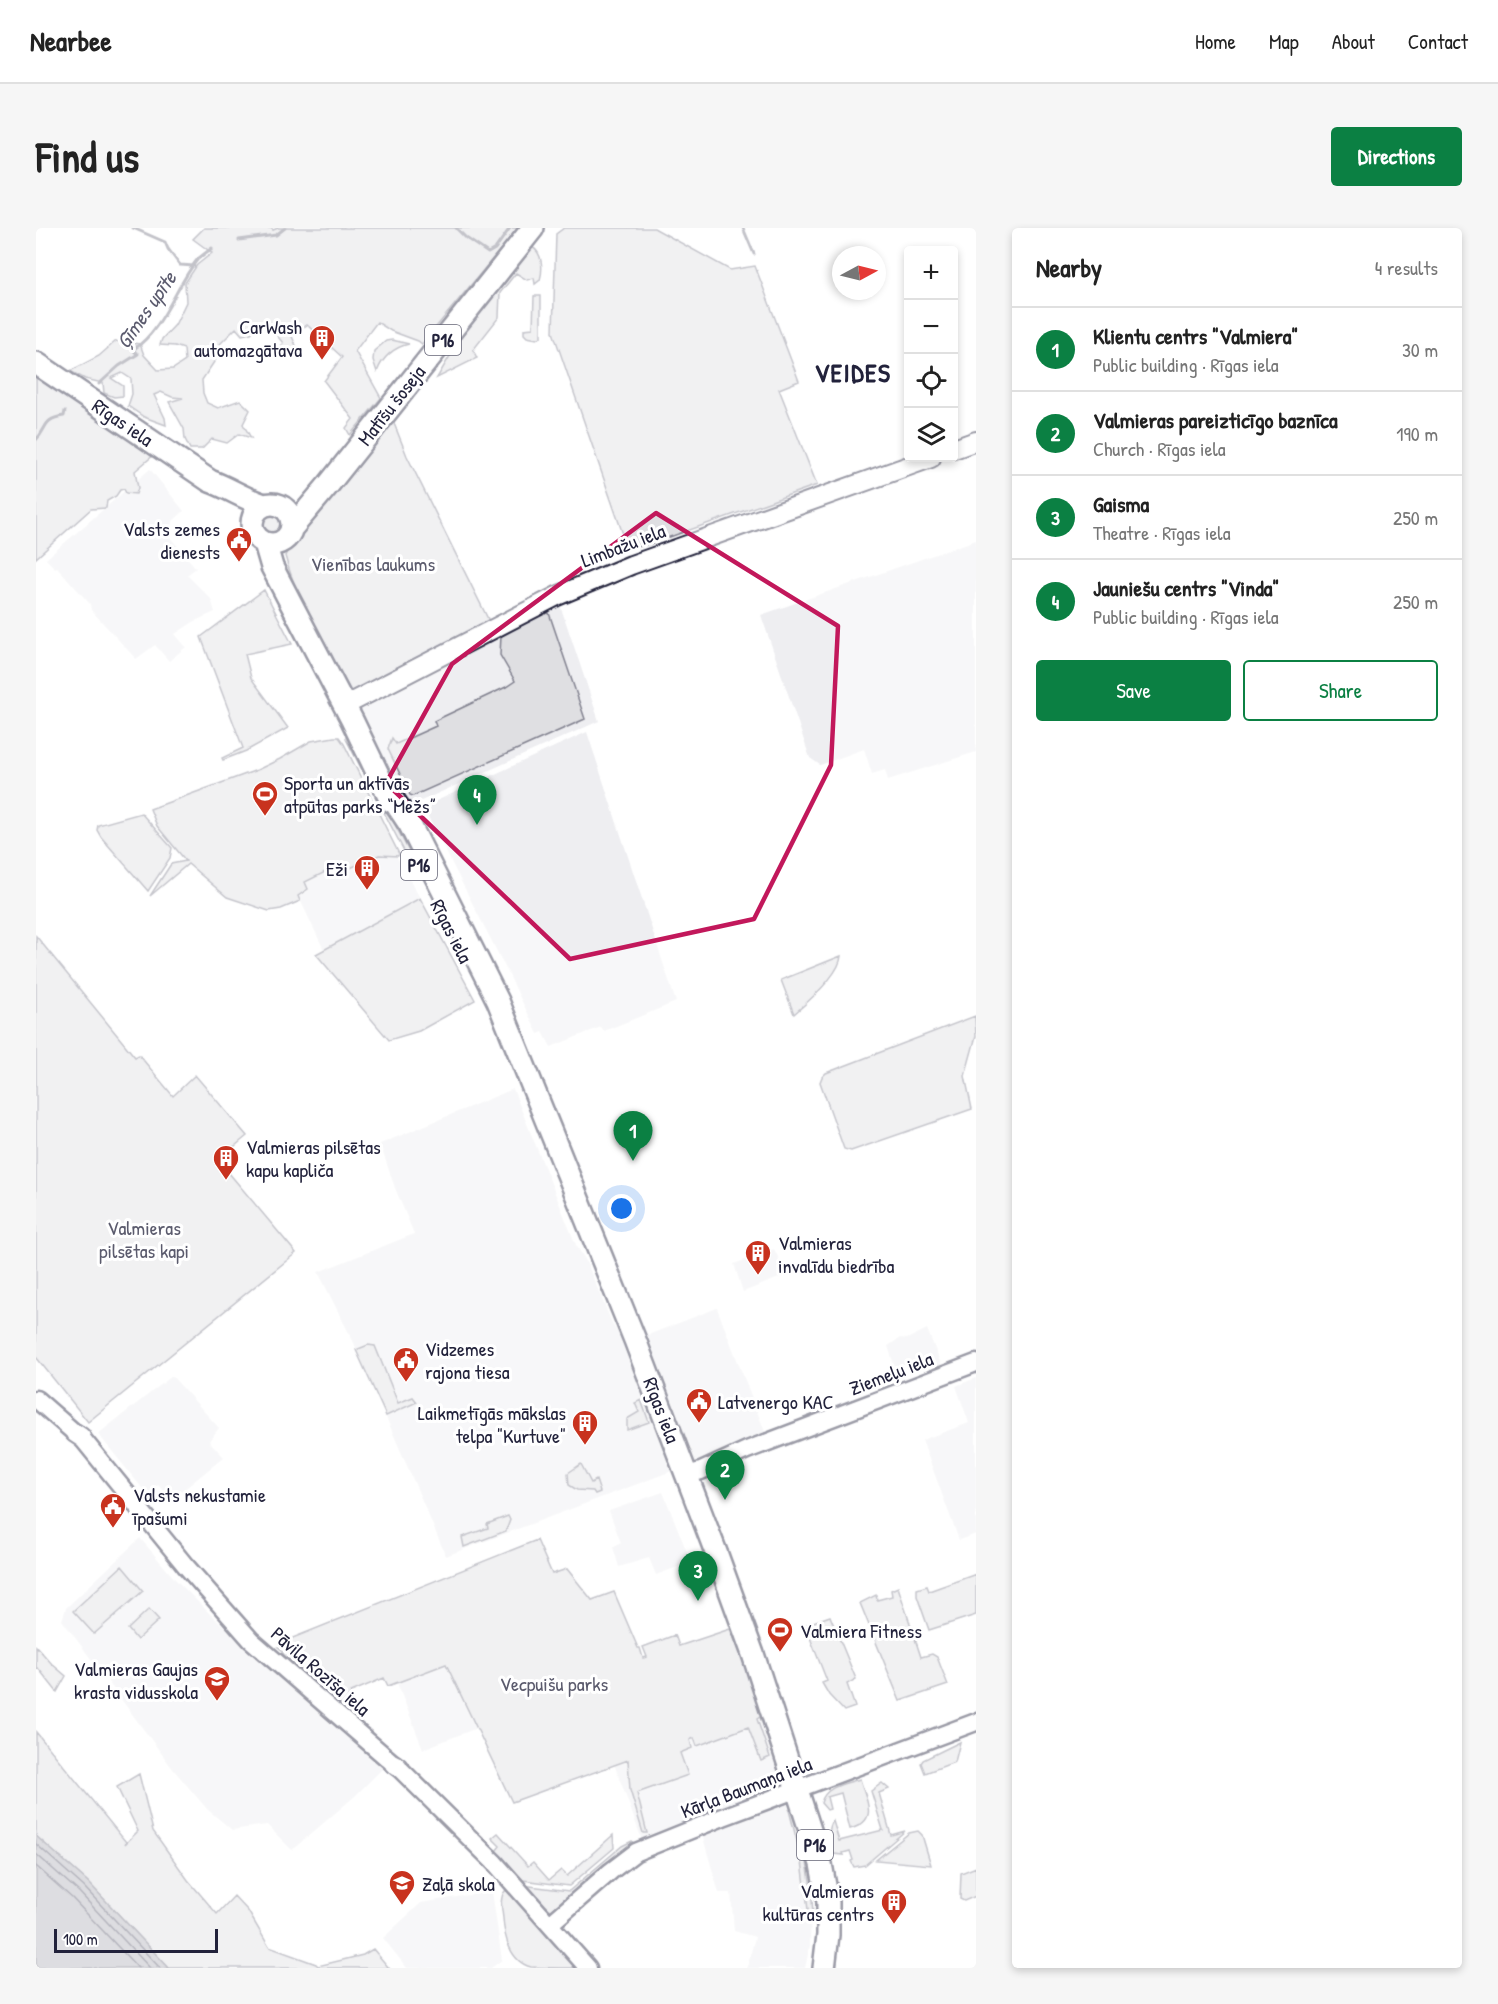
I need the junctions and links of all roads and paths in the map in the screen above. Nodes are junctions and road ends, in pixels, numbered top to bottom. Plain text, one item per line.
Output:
1 (533, 228) edge
2 (36, 363) edge
3 (976, 441) edge
4 (958, 448) edge
5 (920, 462) edge
6 (339, 469) junction
7 (210, 481) junction
8 (272, 506) junction
9 (251, 524) junction
10 (280, 537) junction
11 (344, 706) junction
12 (976, 1363) edge
13 (36, 1399) edge
14 (687, 1475) junction
15 (976, 1722) edge
16 (797, 1790) junction
17 (549, 1924) junction
18 (588, 1968) edge
19 (812, 1968) edge
20 (824, 1968) edge

1 - 6 main road, Matīšu šoseja / P16
2 - 7 main road, Rīgas iela
3 - 4 main road
5 - 11 main road, Limbažu iela
6 - 8 main road, Matīšu šoseja / P16
6 - 10 main road, Matīšu šoseja / P16
7 - 8 main road, Rīgas iela
7 - 9 main road, Rīgas iela
8 - 9 main road
8 - 10 main road, P16
9 - 10 main road, P16
10 - 11 main road, Rīgas iela / P16
11 - 14 main road, Rīgas iela / P16
12 - 14 street, Ziemeļu iela
13 - 17 street, Pāvila Rozīša iela
14 - 16 main road, Rīgas iela / P16
15 - 16 street, Kārļa Baumaņa iela
16 - 17 street, Kārļa Baumaņa iela
16 - 19 main road, Rīgas iela / P16
16 - 20 main road, Rīgas iela / P16
17 - 18 street, Pāvila Rozīša iela

